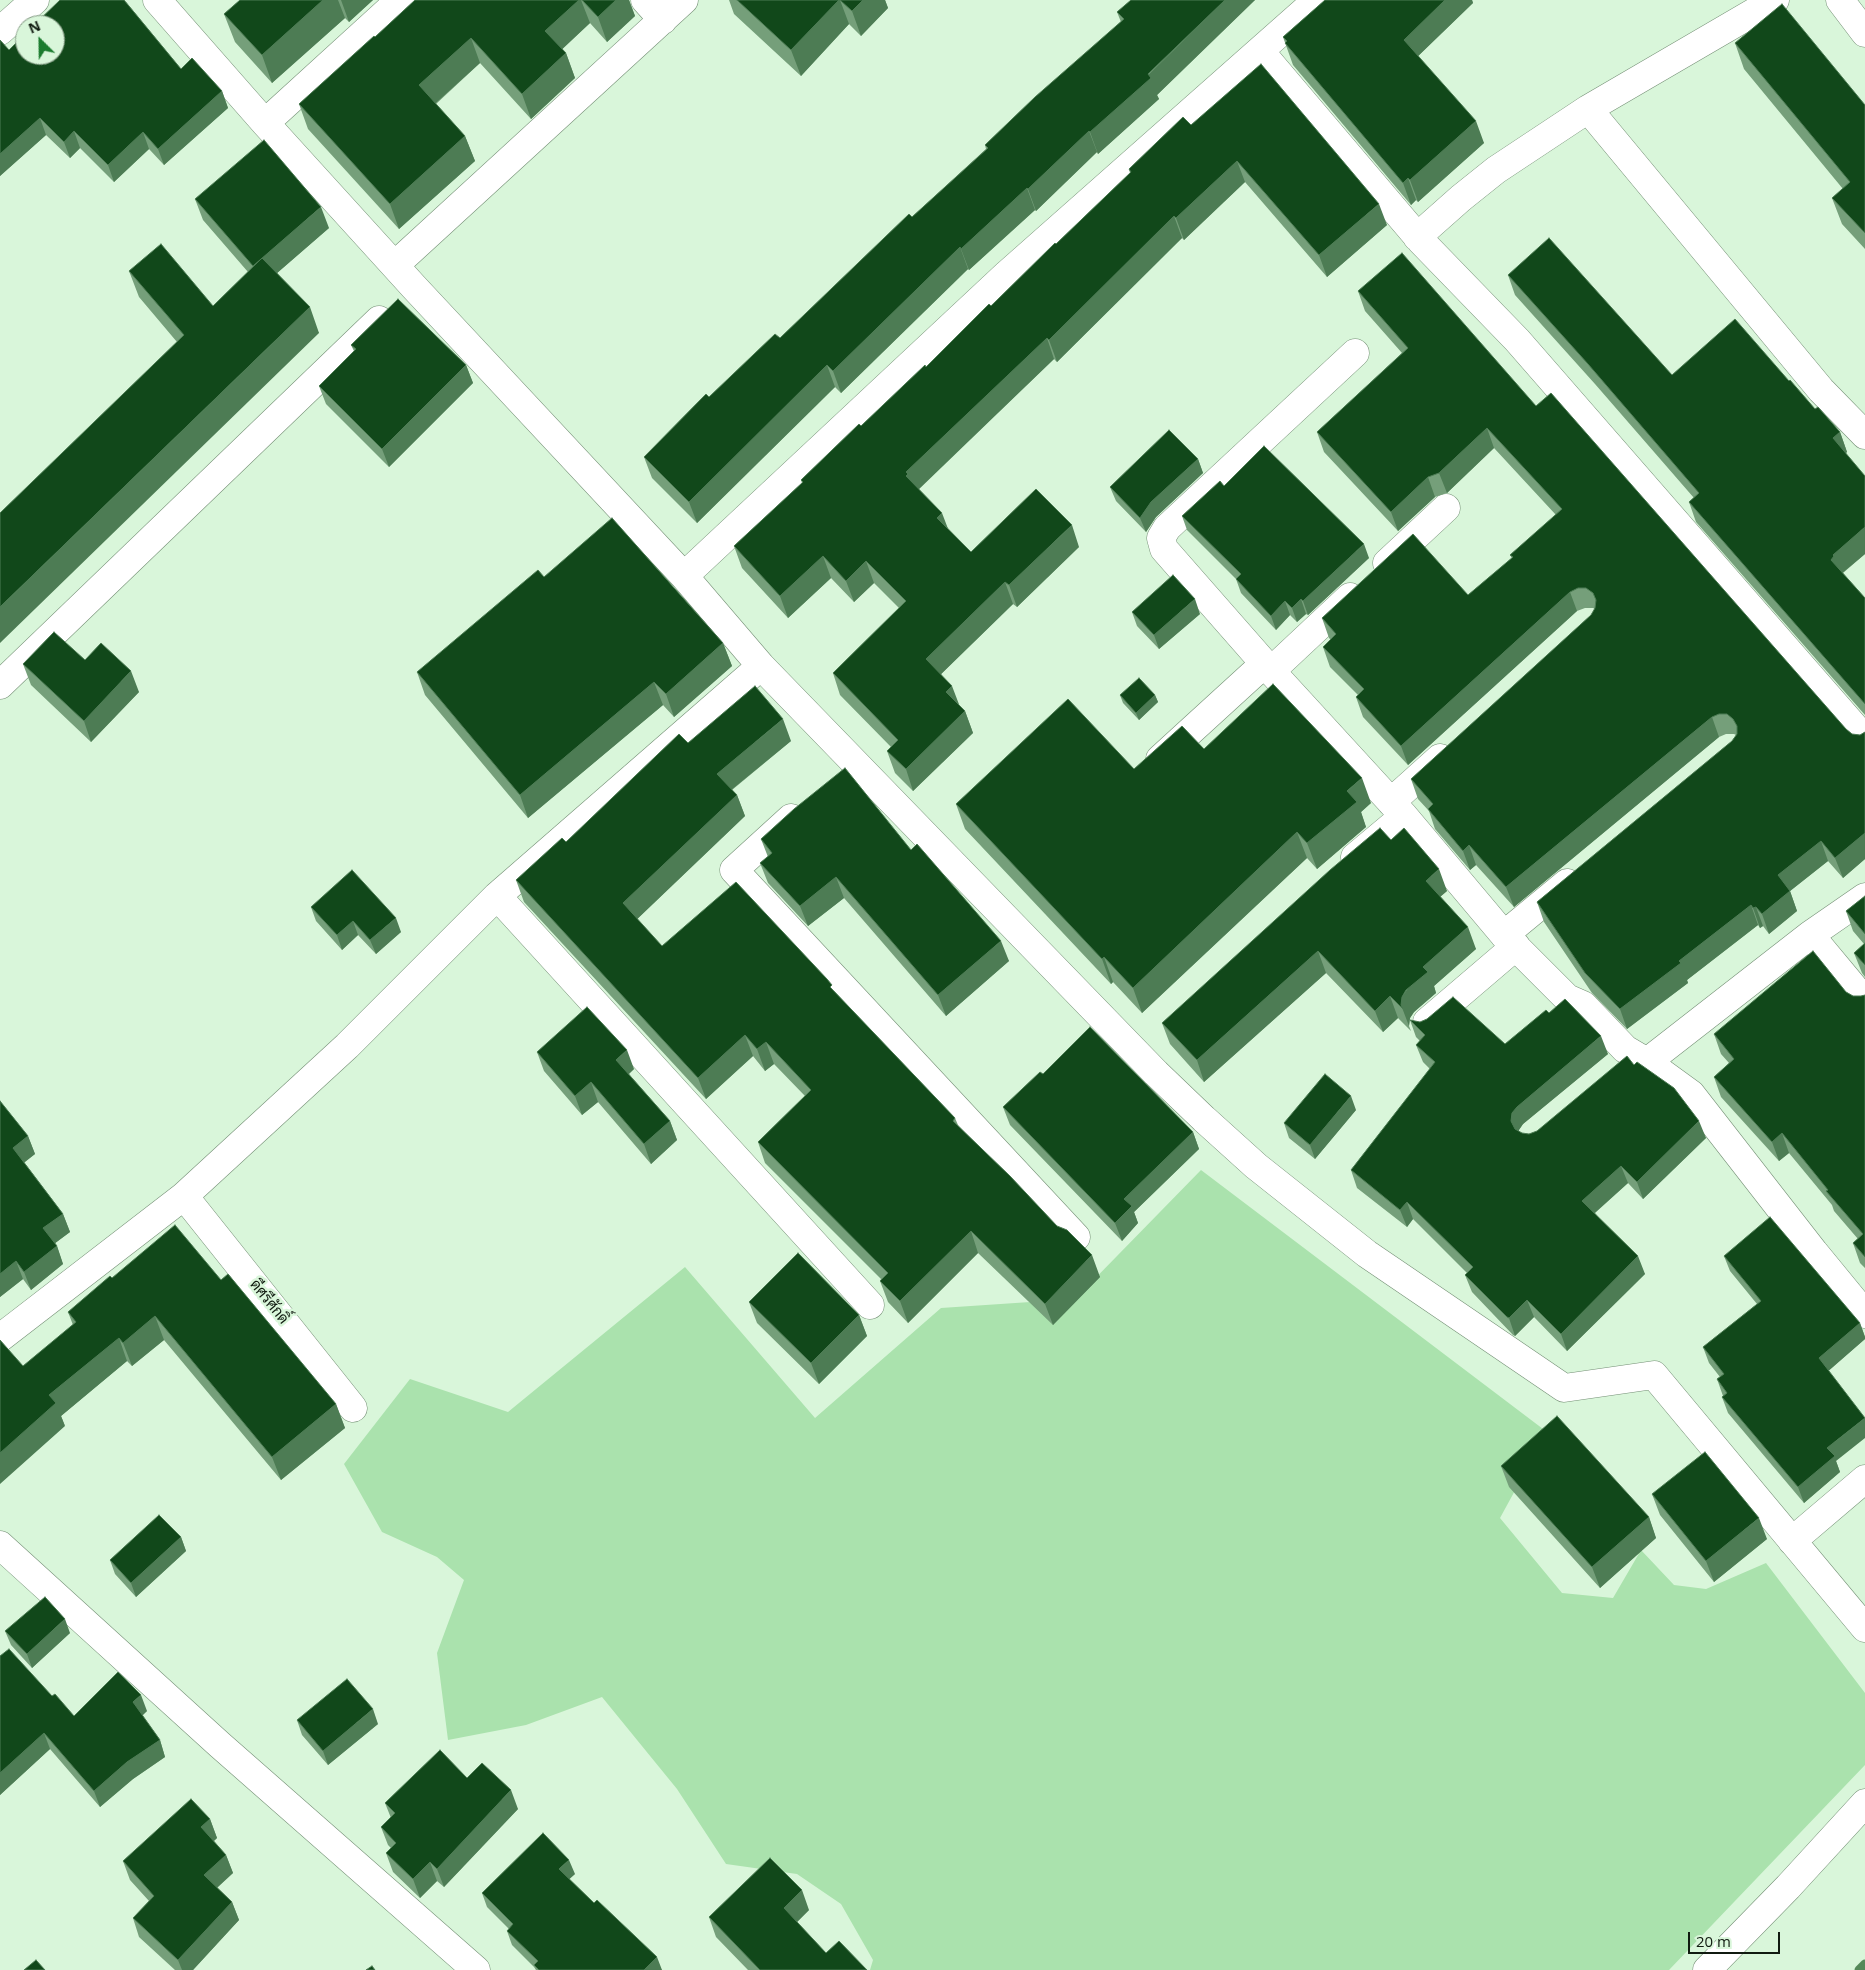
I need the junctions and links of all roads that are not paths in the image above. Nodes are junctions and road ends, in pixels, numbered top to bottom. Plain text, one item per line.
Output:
1 (35, 0) edge
2 (157, 0) edge
3 (400, 0) edge
4 (684, 0) edge
5 (1317, 0) edge
6 (1775, 0) edge
7 (1840, 0) edge
8 (654, 10) edge
9 (0, 31) edge
10 (1865, 33) edge
11 (1260, 50) junction
12 (1588, 109) junction
13 (265, 123) junction
14 (1419, 239) junction
15 (1400, 259) edge
16 (395, 265) junction
17 (414, 287) junction
18 (1355, 353) dead end
19 (1865, 436) edge
20 (1446, 508) dead end
21 (684, 576) junction
22 (761, 666) junction
23 (1267, 667) junction
24 (0, 685) edge
25 (1865, 740) edge
26 (1457, 742) edge
27 (853, 762) junction
28 (1150, 768) edge
29 (832, 781) edge
30 (811, 800) edge
31 (1398, 809) junction
32 (1586, 867) edge
33 (1336, 873) edge
34 (497, 896) junction
35 (1865, 897) edge
36 (1810, 935) junction
37 (1510, 941) junction
38 (1865, 1001) edge
39 (1424, 1024) edge
40 (1640, 1058) junction
41 (1611, 1071) edge
42 (184, 1196) junction
43 (1076, 1237) edge
44 (870, 1306) dead end
45 (1865, 1314) edge
46 (0, 1338) edge
47 (353, 1408) dead end
48 (1865, 1479) edge
49 (1792, 1541) junction
50 (0, 1545) edge
51 (1865, 1628) edge
52 (1865, 1803) edge
53 (476, 1970) edge
54 (1708, 1970) edge

1 - 9 street
2 - 13 street
3 - 13 street
4 - 8 street
5 - 11 street
6 - 12 street
7 - 10 street
8 - 16 street
11 - 14 street
11 - 21 street
12 - 14 street
12 - 19 street
13 - 16 street
14 - 15 street
14 - 25 street
16 - 17 street
17 - 21 street
17 - 24 street
18 - 23 street
20 - 23 street
21 - 22 street
22 - 27 street
22 - 34 street
23 - 28 street
23 - 31 street
26 - 31 street
27 - 29 street
27 - 49 street
30 - 43 street
31 - 33 street
31 - 37 street
32 - 37 street
34 - 42 street
34 - 44 street
35 - 36 street
36 - 38 street
36 - 40 street
37 - 39 street
37 - 40 street
40 - 41 street
40 - 45 street
42 - 46 street
42 - 47 street, ดีศรีศักดิ์
48 - 49 street
49 - 51 street
50 - 53 street
52 - 54 street

